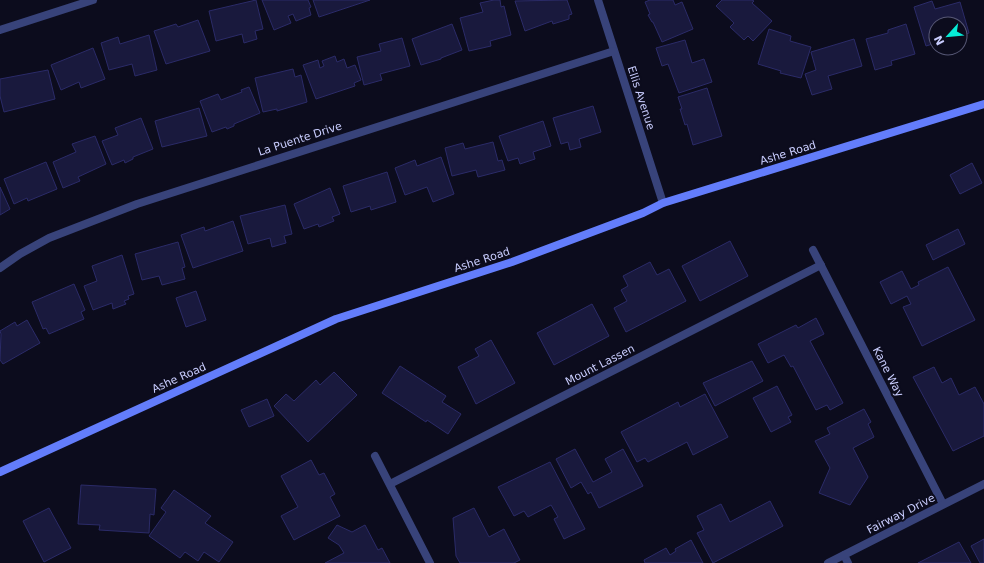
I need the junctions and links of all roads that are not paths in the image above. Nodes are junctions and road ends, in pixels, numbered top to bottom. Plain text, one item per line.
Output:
1 (93, 0) edge
2 (598, 0) edge
3 (0, 30) edge
4 (614, 51) junction
5 (984, 104) edge
6 (663, 203) junction
7 (813, 250) dead end
8 (821, 265) junction
9 (0, 268) edge
10 (375, 456) dead end
11 (0, 472) edge
12 (390, 484) junction
13 (984, 484) edge
14 (943, 504) junction
15 (844, 555) junction
16 (430, 563) edge
17 (828, 563) edge
18 (848, 563) edge

1 - 3 street
2 - 4 street, Ellis Avenue
4 - 6 street, Ellis Avenue
4 - 9 street, La Puente Drive
5 - 6 street, Ashe Road
6 - 11 street, Ashe Road
7 - 8 street, Kane Way
8 - 12 street, Mount Lassen
8 - 14 street, Kane Way
10 - 12 street
12 - 16 street
13 - 14 street, Fairway Drive
14 - 15 street, Fairway Drive
15 - 17 street, Fairway Drive
15 - 18 street

